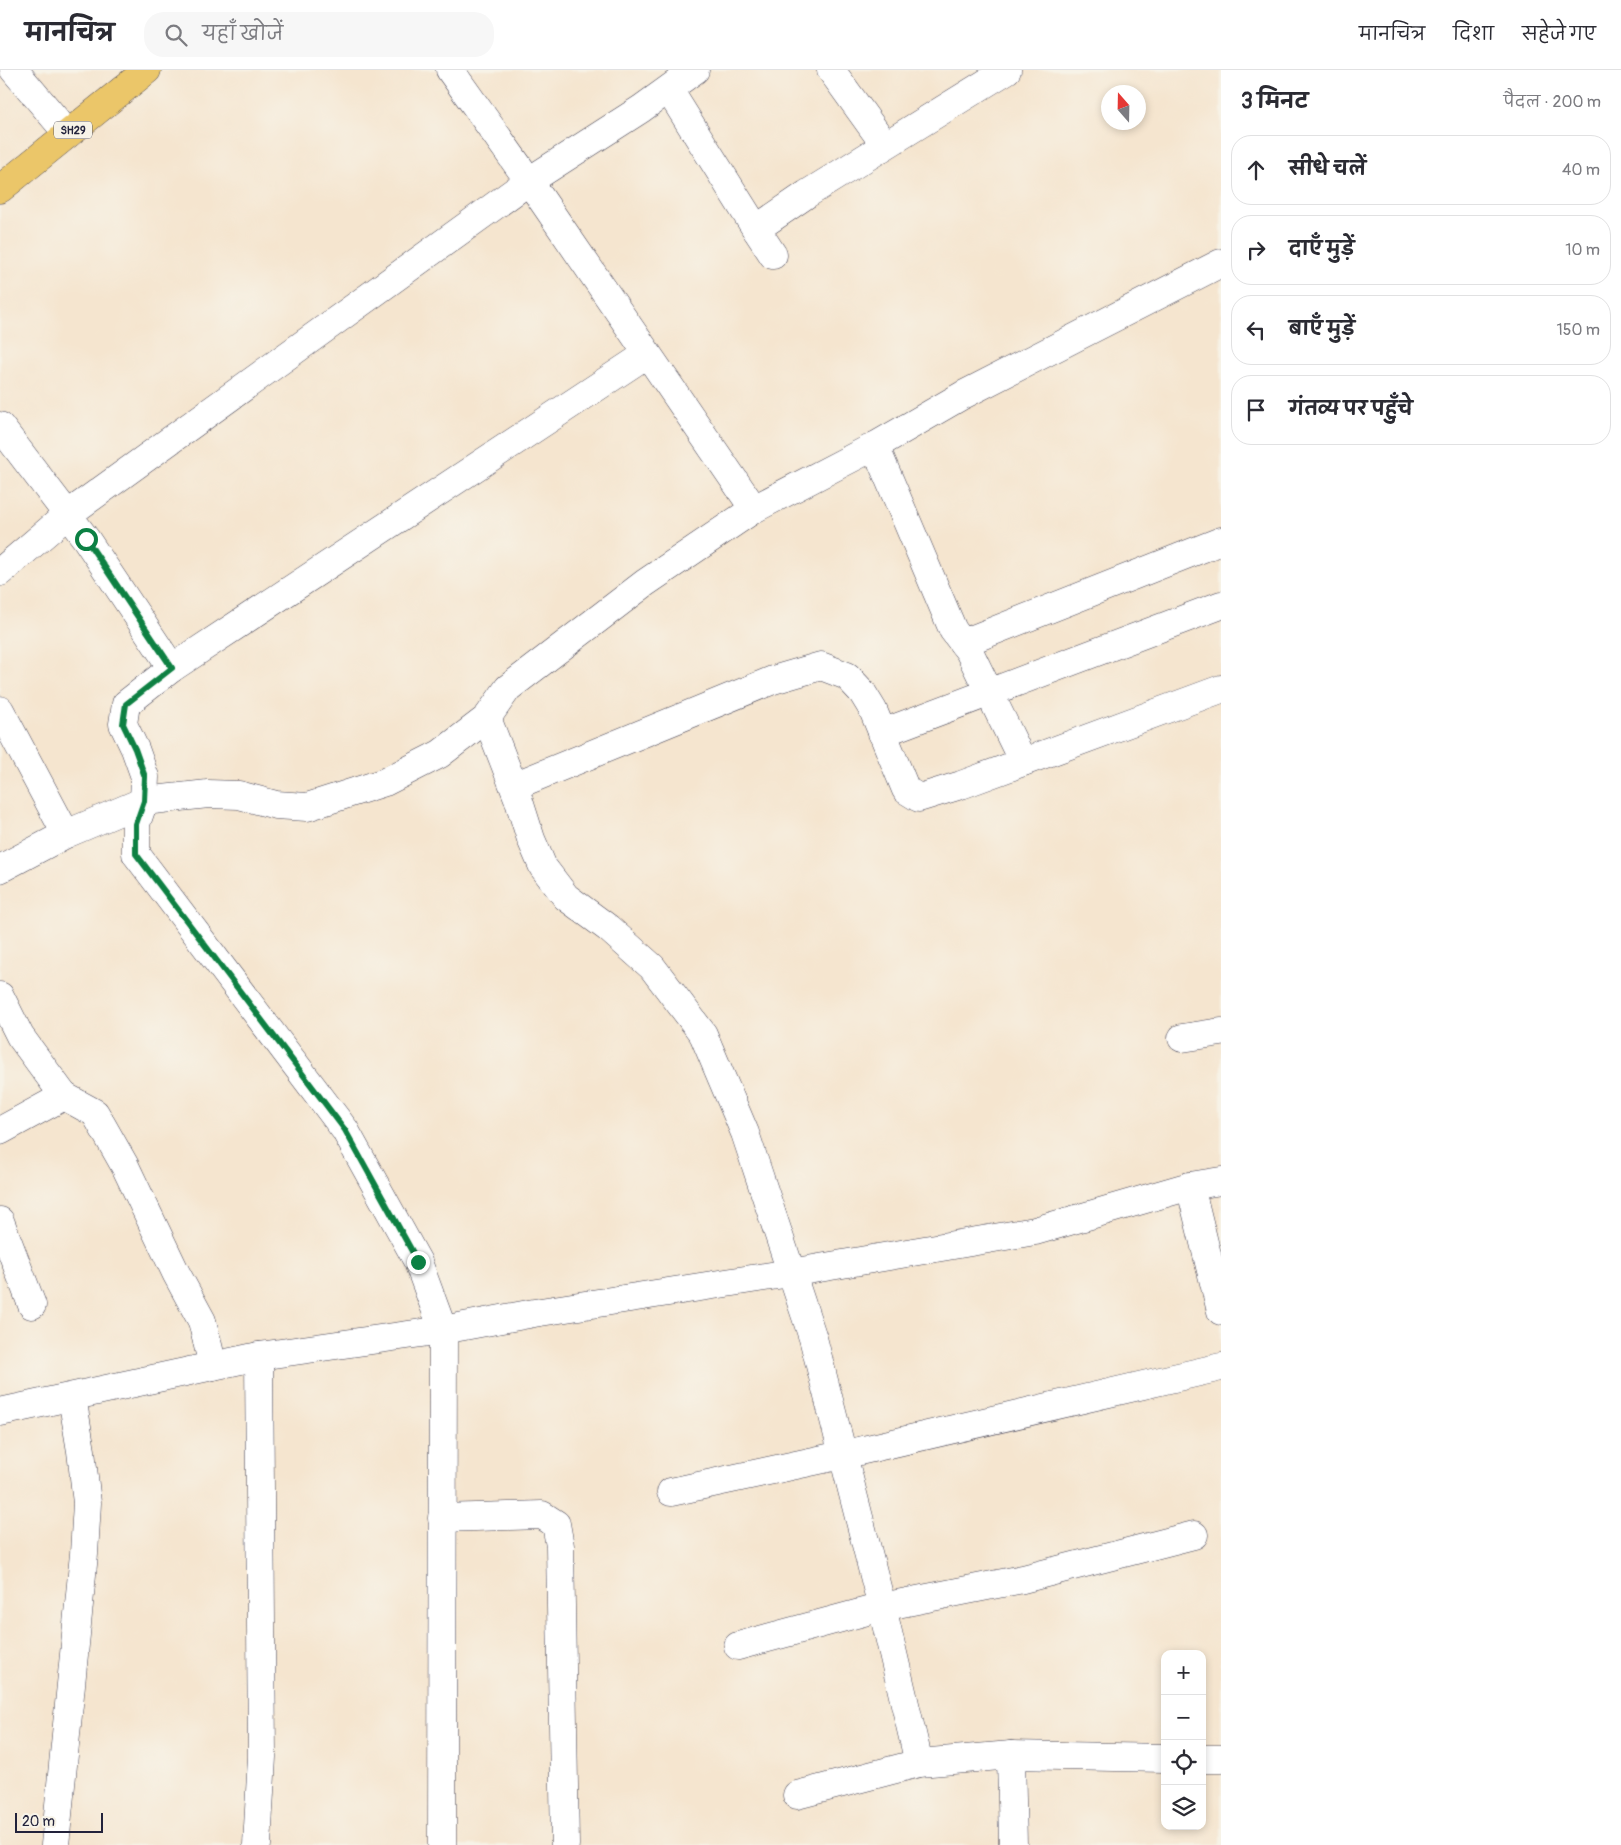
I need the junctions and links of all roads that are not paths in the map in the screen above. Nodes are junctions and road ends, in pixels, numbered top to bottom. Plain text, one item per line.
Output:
1 (14, 70) edge
2 (147, 70) edge
3 (450, 70) edge
4 (695, 70) edge
5 (831, 70) edge
6 (1007, 70) edge
7 (668, 90) junction
8 (68, 134) junction
9 (885, 145) junction
10 (529, 182) junction
11 (0, 189) edge
12 (756, 229) junction
13 (773, 255) dead end
14 (1221, 263) edge
15 (647, 354) junction
16 (0, 426) edge
17 (876, 446) junction
18 (754, 509) junction
19 (67, 515) junction
20 (1221, 541) edge
21 (0, 572) edge
22 (1221, 605) edge
23 (963, 643) junction
24 (172, 668) junction
25 (1221, 689) edge
26 (988, 693) junction
27 (0, 710) edge
28 (487, 718) junction
29 (882, 733) junction
30 (1023, 762) junction
31 (514, 786) junction
32 (144, 801) junction
33 (66, 834) junction
34 (0, 869) edge
35 (0, 996) edge
36 (1221, 1032) edge
37 (1182, 1038) dead end
38 (64, 1096) junction
39 (0, 1131) edge
40 (1221, 1181) edge
41 (1190, 1186) junction
42 (0, 1222) edge
43 (790, 1273) junction
44 (32, 1305) dead end
45 (1221, 1311) edge
46 (443, 1330) junction
47 (259, 1356) junction
48 (214, 1366) junction
49 (1221, 1367) edge
50 (72, 1397) junction
51 (0, 1412) edge
52 (842, 1454) junction
53 (671, 1492) dead end
54 (442, 1518) junction
55 (1194, 1535) dead end
56 (882, 1608) junction
57 (738, 1646) dead end
58 (1011, 1755) junction
59 (1161, 1758) edge
60 (1206, 1759) edge
61 (1221, 1759) edge
62 (918, 1763) junction
63 (797, 1796) dead end
64 (54, 1845) edge
65 (257, 1845) edge
66 (442, 1845) edge
67 (565, 1845) edge
68 (1014, 1845) edge

1 - 8 street
2 - 8 main road, SH29
3 - 10 street
4 - 7 street
5 - 9 street
6 - 9 street
7 - 10 street
7 - 12 street
8 - 11 main road, SH29
9 - 12 street
10 - 15 street
10 - 19 street
12 - 13 street
14 - 17 street
15 - 18 street
15 - 24 street
16 - 19 street
17 - 18 street
17 - 23 street
18 - 28 street
19 - 21 street
19 - 24 street
20 - 23 street
22 - 26 street
23 - 26 street
24 - 32 street
25 - 30 street
26 - 29 street
26 - 30 street
27 - 33 street
28 - 31 street
28 - 32 street
29 - 30 street
29 - 31 street
31 - 43 street
32 - 33 street
32 - 46 street
33 - 34 street
35 - 38 street
36 - 37 street
38 - 39 street
38 - 48 street
40 - 41 street
41 - 43 street
41 - 45 street
42 - 44 street
43 - 46 street
43 - 52 street
46 - 47 street
46 - 54 street
47 - 48 street
47 - 65 street
48 - 50 street
49 - 52 street
50 - 51 street
50 - 64 street
52 - 53 street
52 - 56 street
54 - 66 street
54 - 67 street
55 - 56 street
56 - 57 street
56 - 62 street
58 - 59 street
58 - 62 street
58 - 68 street
60 - 61 street
62 - 63 street

